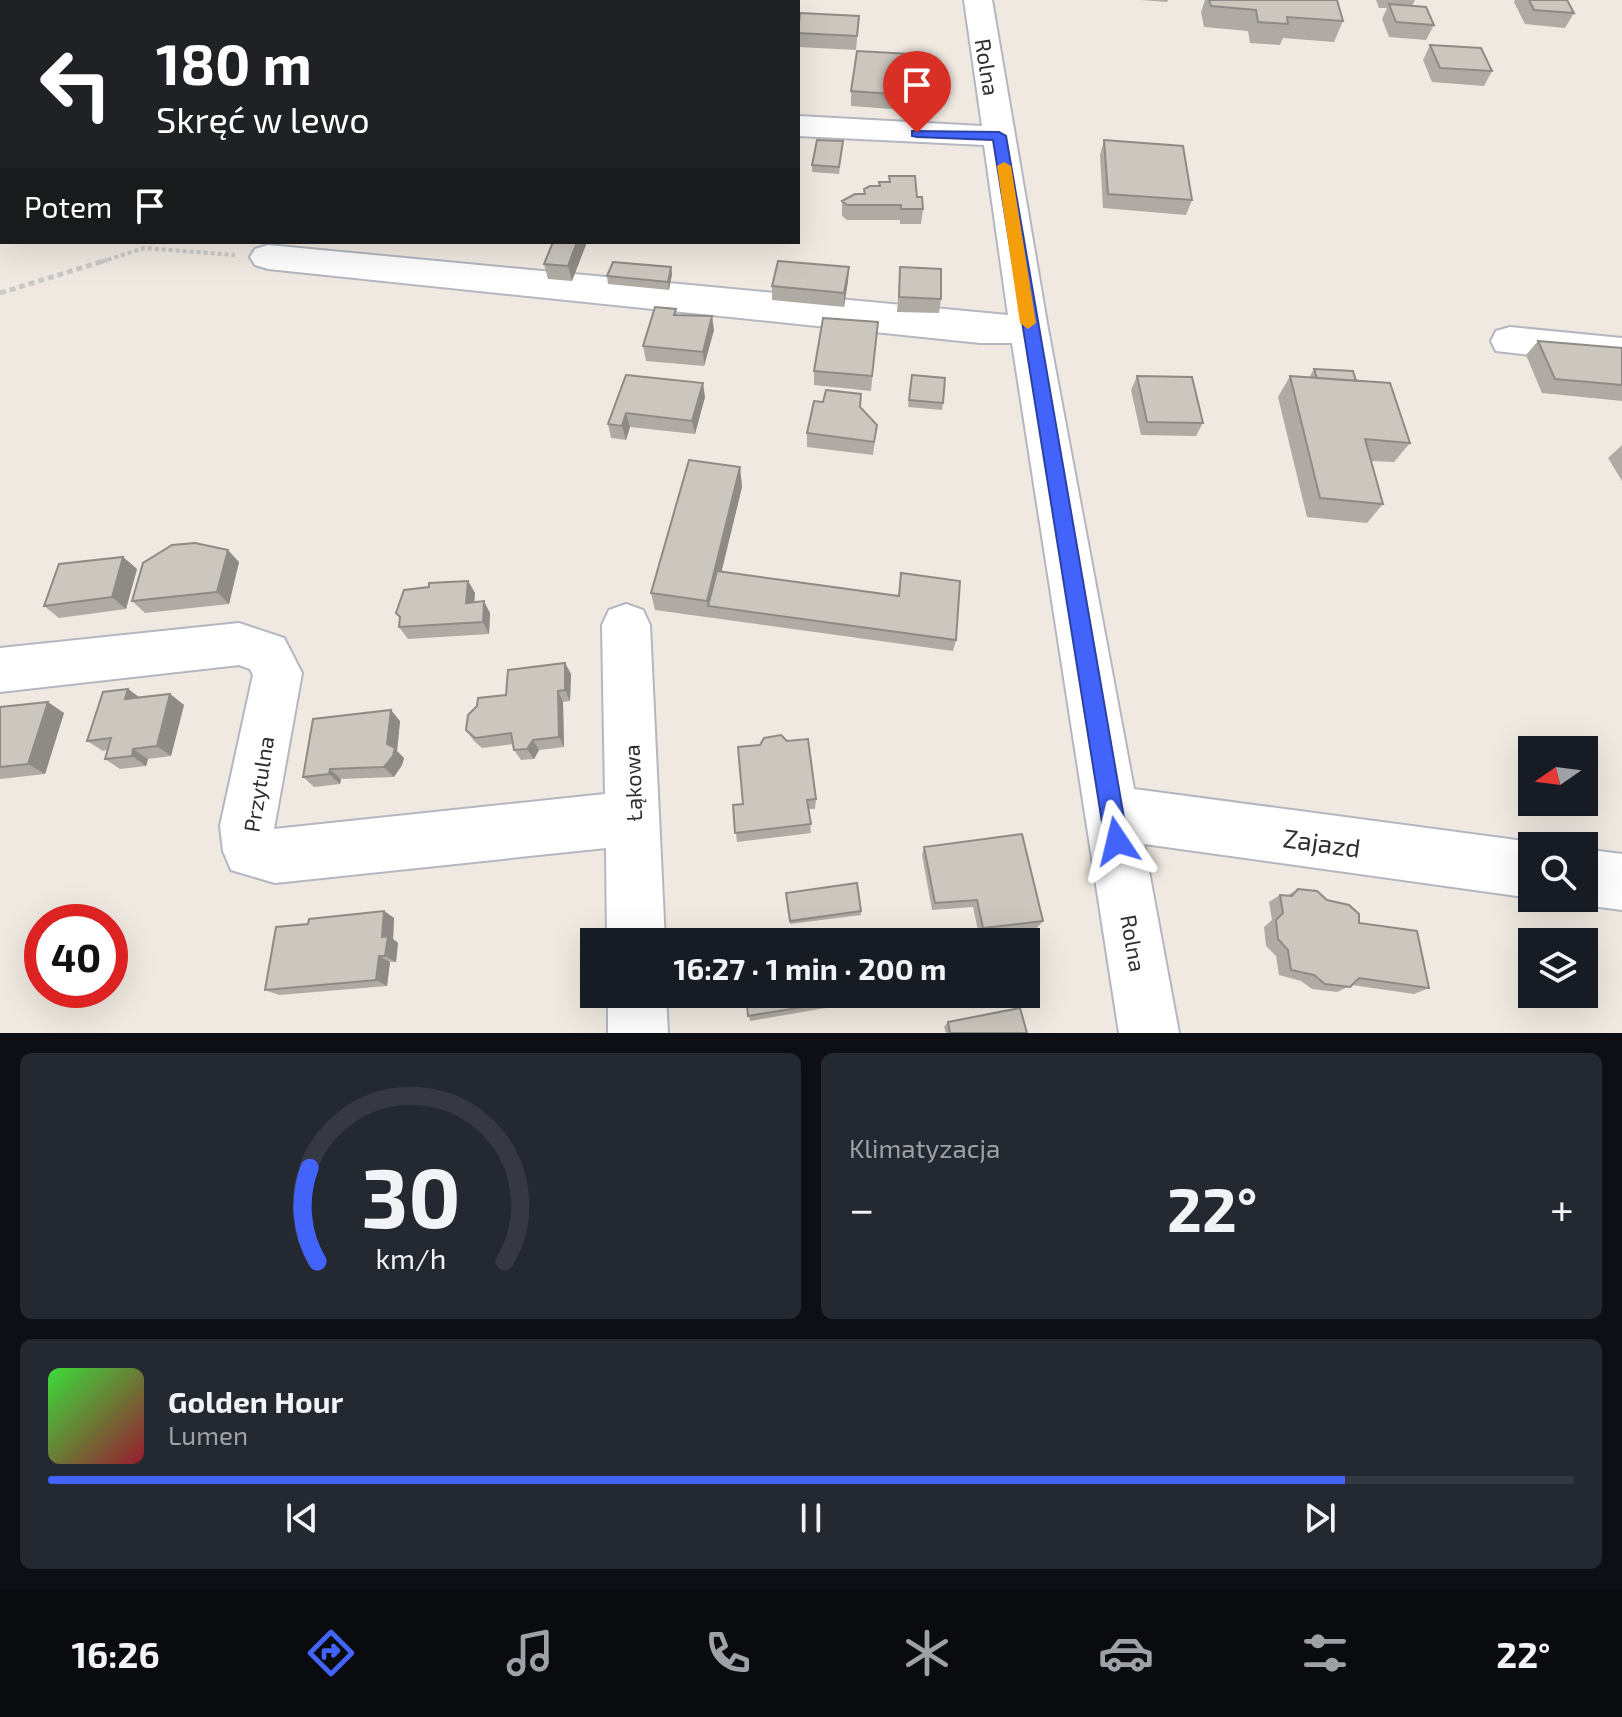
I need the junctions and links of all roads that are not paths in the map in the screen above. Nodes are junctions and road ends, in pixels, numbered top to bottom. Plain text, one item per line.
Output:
1 (978, 0) edge
2 (800, 126) edge
3 (999, 136) junction
4 (268, 257) road end
5 (1029, 329) junction
6 (1510, 341) dead end
7 (1622, 352) edge
8 (626, 625) dead end
9 (0, 670) edge
10 (1112, 813) junction
11 (633, 818) junction
12 (1518, 868) edge
13 (1598, 879) edge
14 (1622, 882) edge
15 (636, 928) edge
16 (637, 1008) edge
17 (638, 1033) edge
18 (1149, 1033) edge

1 - 3 street, Rolna
2 - 3 street
3 - 5 street, Rolna
4 - 5 street
5 - 10 street, Rolna
6 - 7 street
8 - 11 street, Łąkowa
9 - 11 street, Przytulna
10 - 12 street, Zajazd
10 - 18 street, Rolna
11 - 15 street, Łąkowa
13 - 14 street
16 - 17 street

